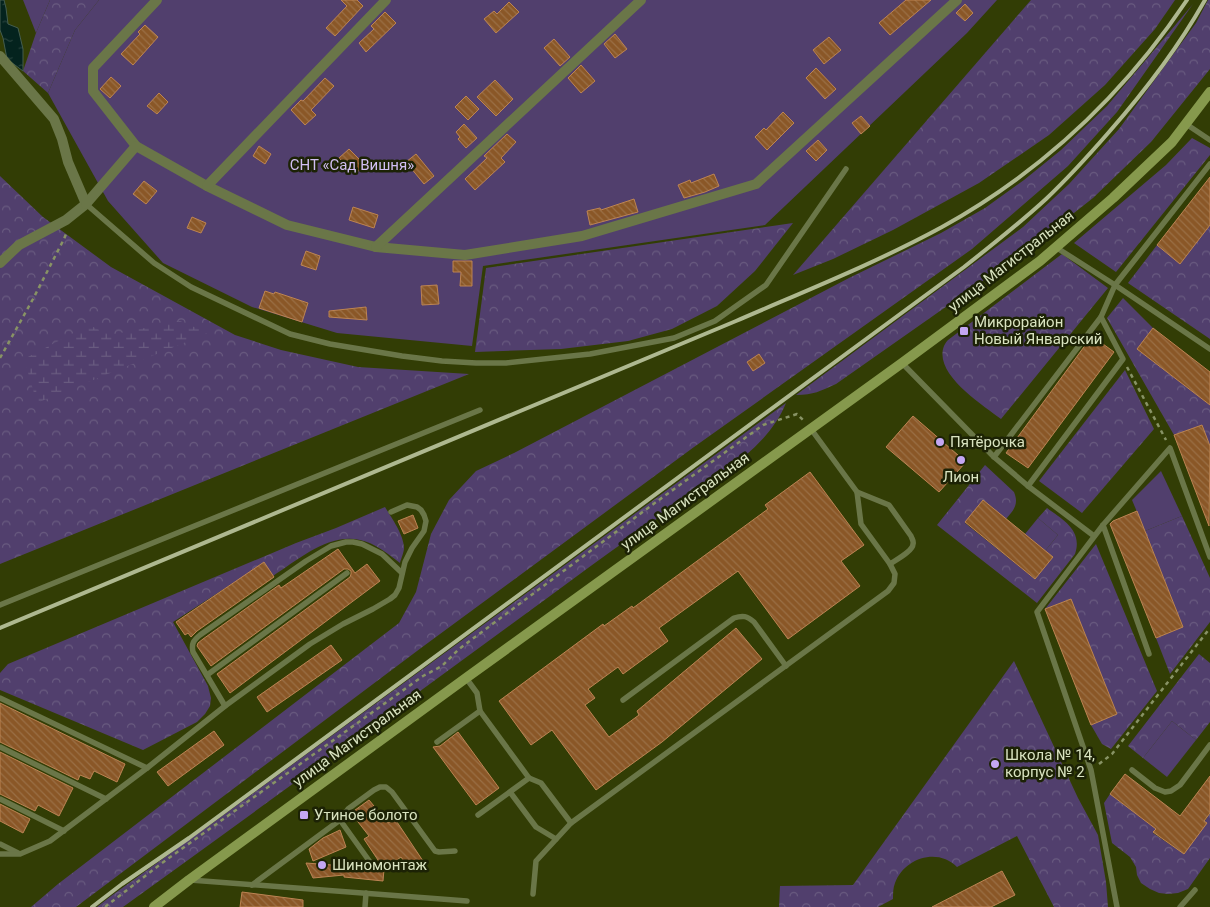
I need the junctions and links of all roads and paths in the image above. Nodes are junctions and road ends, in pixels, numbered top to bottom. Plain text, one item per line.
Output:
1 (157, 0) edge
2 (386, 0) edge
3 (641, 0) edge
4 (957, 0) edge
5 (0, 56) edge
6 (1210, 92) edge
7 (1186, 124) junction
8 (1210, 140) edge
9 (136, 146) junction
10 (1210, 164) edge
11 (846, 169) dead end
12 (207, 186) junction
13 (86, 204) junction
14 (66, 220) junction
15 (376, 247) junction
16 (1057, 248) junction
17 (0, 263) edge
18 (1115, 285) junction
19 (1101, 317) junction
20 (1210, 349) edge
21 (0, 358) edge
22 (1123, 359) junction
23 (902, 363) junction
24 (480, 410) dead end
25 (810, 429) junction
26 (1170, 448) junction
27 (994, 457) junction
28 (1028, 486) junction
29 (857, 492) junction
30 (391, 512) dead end
31 (1102, 526) junction
32 (1094, 536) junction
33 (1210, 557) edge
34 (890, 564) junction
35 (347, 573) dead end
36 (402, 574) junction
37 (0, 605) edge
38 (1210, 628) edge
39 (1149, 654) dead end
40 (786, 666) junction
41 (207, 675) junction
42 (466, 678) junction
43 (0, 698) edge
44 (623, 700) dead end
45 (225, 706) junction
46 (480, 711) junction
47 (438, 742) dead end
48 (1210, 746) edge
49 (0, 747) edge
50 (147, 768) junction
51 (1091, 770) junction
52 (1132, 770) dead end
53 (529, 778) junction
54 (510, 792) junction
55 (0, 798) edge
56 (106, 799) junction
57 (478, 815) dead end
58 (340, 820) junction
59 (571, 823) junction
60 (64, 830) junction
61 (556, 839) junction
62 (0, 844) edge
63 (455, 851) dead end
64 (0, 854) edge
65 (20, 854) junction
66 (370, 862) dead end
67 (188, 880) junction
68 (252, 885) junction
69 (1195, 890) dead end
70 (366, 893) junction
71 (534, 894) dead end
72 (467, 901) dead end
73 (105, 907) edge
74 (154, 907) edge
75 (365, 907) edge
76 (1117, 907) edge
77 (1180, 907) edge

1 - 9 street
2 - 12 street
3 - 15 street
4 - 15 street
5 - 13 street
6 - 7 main road, улица Магистральная
7 - 8 lane
7 - 16 main road, улица Магистральная
9 - 12 street
9 - 13 street
10 - 18 lane
11 - 13 lane
12 - 15 street
13 - 14 street
14 - 17 street
14 - 21 path
16 - 18 lane
16 - 23 main road, улица Магистральная
18 - 19 lane
18 - 20 lane
19 - 22 lane
19 - 27 lane
22 - 26 path
22 - 28 lane
23 - 25 main road, улица Магистральная
23 - 27 lane
24 - 37 lane
25 - 29 lane
25 - 42 main road, улица Магистральная
25 - 73 path
26 - 31 lane
26 - 33 lane
27 - 28 lane
28 - 32 lane
29 - 34 lane
29 - 34 lane
30 - 36 lane
31 - 32 lane
31 - 39 lane
32 - 51 lane
34 - 40 lane
35 - 41 lane
36 - 41 lane
36 - 45 lane
38 - 51 path
40 - 44 lane
40 - 59 lane
41 - 45 lane
42 - 46 lane
42 - 67 main road, улица Магистральная
43 - 50 lane
45 - 50 lane
46 - 47 lane
46 - 53 lane
48 - 52 lane
49 - 56 lane
50 - 56 lane
51 - 76 lane
53 - 54 lane
53 - 59 lane
54 - 57 lane
54 - 61 lane
55 - 60 lane
56 - 60 lane
58 - 63 lane
58 - 66 lane
58 - 68 lane
59 - 61 lane
60 - 65 lane
61 - 71 lane
62 - 65 lane
64 - 65 lane
67 - 68 lane
67 - 74 main road, улица Магистральная
68 - 70 lane
69 - 77 lane
70 - 72 lane
70 - 75 lane

